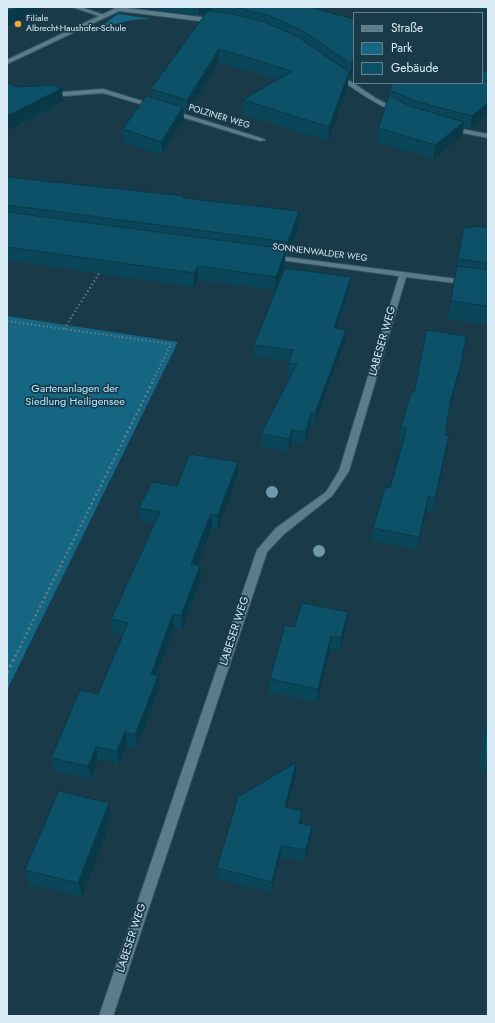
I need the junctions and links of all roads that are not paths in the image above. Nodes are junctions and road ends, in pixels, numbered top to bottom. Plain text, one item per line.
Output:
1 (75, 7) edge
2 (120, 8) edge
3 (104, 16) junction
4 (225, 22) edge
5 (7, 62) edge
6 (330, 69) edge
7 (43, 95) edge
8 (160, 109) edge
9 (168, 111) edge
10 (404, 114) edge
11 (447, 128) edge
12 (488, 136) edge
13 (262, 140) dead end
14 (261, 256) edge
15 (403, 274) junction
16 (488, 285) edge
17 (106, 1016) edge

1 - 3 street
2 - 3 street
2 - 4 street
3 - 5 street
6 - 10 street
7 - 8 street
9 - 13 street, POLZINER WEG
11 - 12 street
14 - 15 street, SONNENWALDER WEG
15 - 16 street, SONNENWALDER WEG
15 - 17 street, LABESER WEG

